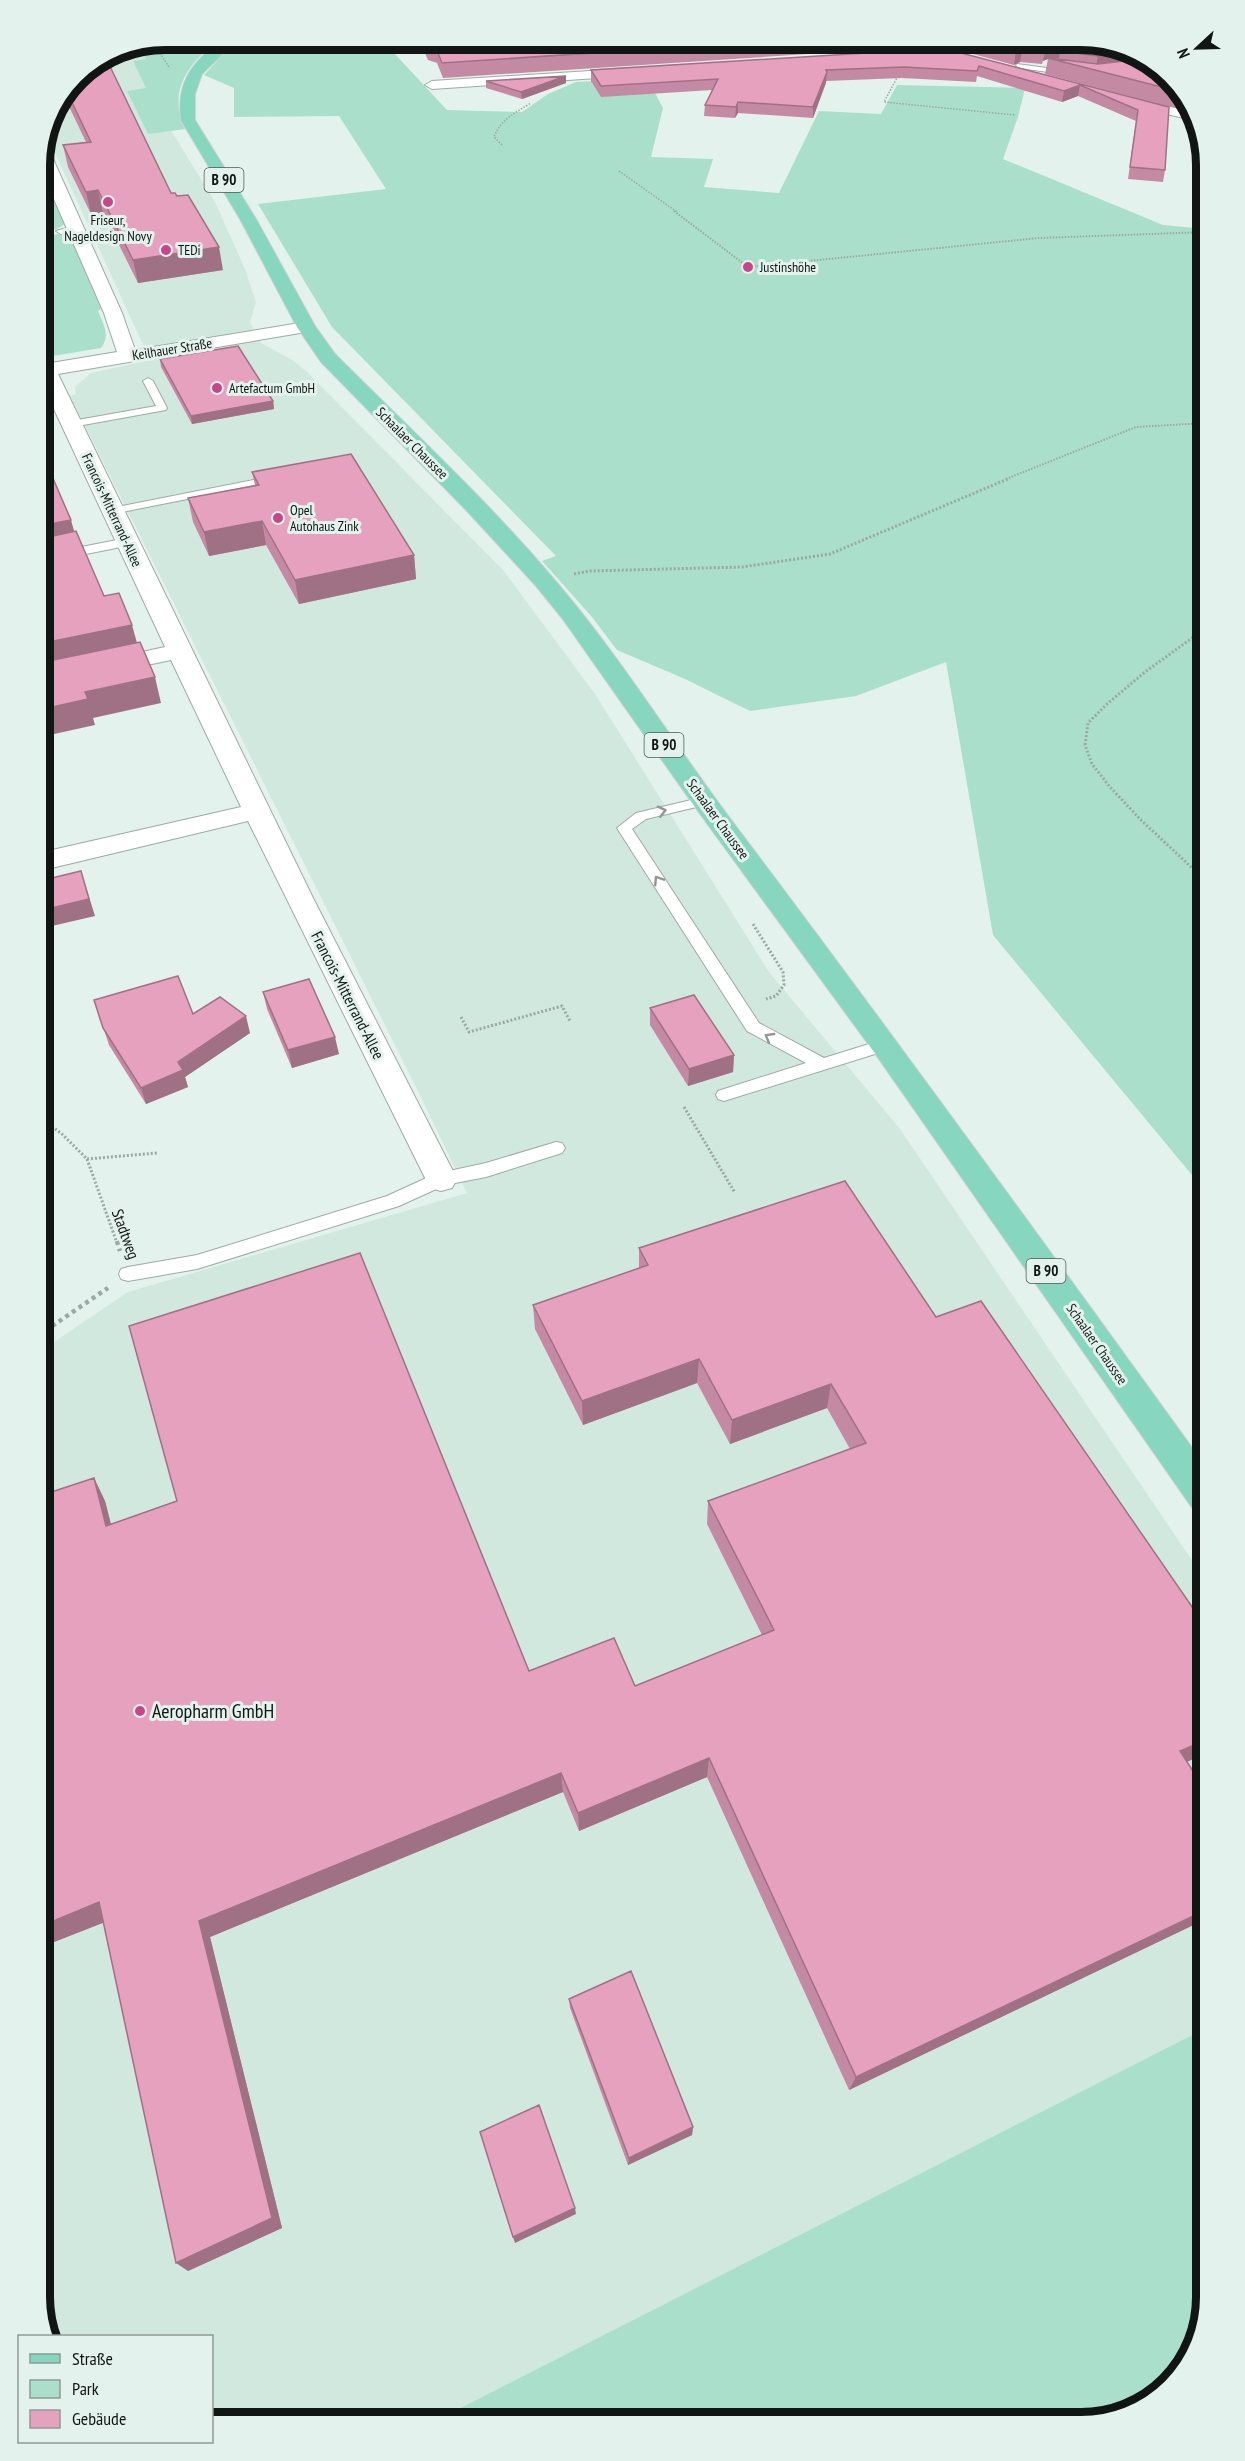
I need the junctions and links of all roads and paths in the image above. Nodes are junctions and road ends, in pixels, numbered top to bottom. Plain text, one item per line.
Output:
1 (218, 50) edge
2 (910, 50) edge
3 (921, 50) edge
4 (970, 60) edge
5 (1064, 62) edge
6 (1011, 67) joint
7 (652, 72) edge
8 (1078, 81) edge
9 (432, 85) dead end
10 (1110, 97) edge
11 (532, 102) dead end
12 (1015, 115) dead end
13 (1184, 115) edge
14 (502, 145) dead end
15 (619, 171) dead end
16 (50, 178) edge
17 (1196, 232) edge
18 (306, 327) junction
19 (128, 356) junction
20 (50, 369) edge
21 (148, 381) dead end
22 (50, 383) edge
23 (72, 424) junction
24 (1196, 424) edge
25 (274, 479) edge
26 (112, 511) junction
27 (127, 542) junction
28 (50, 557) edge
29 (544, 581) junction
30 (1196, 635) edge
31 (178, 651) junction
32 (86, 671) edge
33 (704, 801) junction
34 (257, 811) junction
35 (50, 859) edge
36 (1196, 872) edge
37 (752, 924) dead end
38 (739, 1006) junction
39 (460, 1017) dead end
40 (570, 1021) dead end
41 (885, 1045) junction
42 (822, 1064) junction
43 (724, 1095) dead end
44 (684, 1107) dead end
45 (50, 1126) edge
46 (556, 1148) dead end
47 (157, 1154) dead end
48 (87, 1159) junction
49 (441, 1179) junction
50 (735, 1193) dead end
51 (128, 1274) junction
52 (50, 1327) edge
53 (1196, 1483) edge

1 - 18 main road, Schaalaer Chaussee / B 90
2 - 12 path
3 - 4 street
5 - 6 lane
6 - 8 street
7 - 9 street
10 - 13 street
11 - 14 path
15 - 17 path
16 - 19 street
18 - 19 street, Keilhauer Straße
18 - 29 main road, Schaalaer Chaussee / B 90
19 - 20 street, Keilhauer Straße
21 - 23 lane
22 - 23 street, Francois-Mitterrand-Allee
23 - 26 street, Francois-Mitterrand-Allee
24 - 29 path
25 - 26 lane
26 - 27 street, Francois-Mitterrand-Allee
27 - 28 lane
27 - 31 street, Francois-Mitterrand-Allee
29 - 33 main road, Schaalaer Chaussee / B 90
30 - 36 path
31 - 32 street
31 - 34 street, Francois-Mitterrand-Allee
38 -> 33 lane
33 - 41 main road, Schaalaer Chaussee / B 90
34 - 35 street
34 - 49 street, Francois-Mitterrand-Allee
37 - 38 path
42 -> 38 lane
39 - 40 path
41 - 42 lane
41 - 53 main road, Schaalaer Chaussee / B 90
42 - 43 lane
44 - 50 path
45 - 48 path, Stadtweg
46 - 49 lane
47 - 48 path
48 - 51 path, Stadtweg
49 - 51 lane
51 - 52 path, Stadtweg

